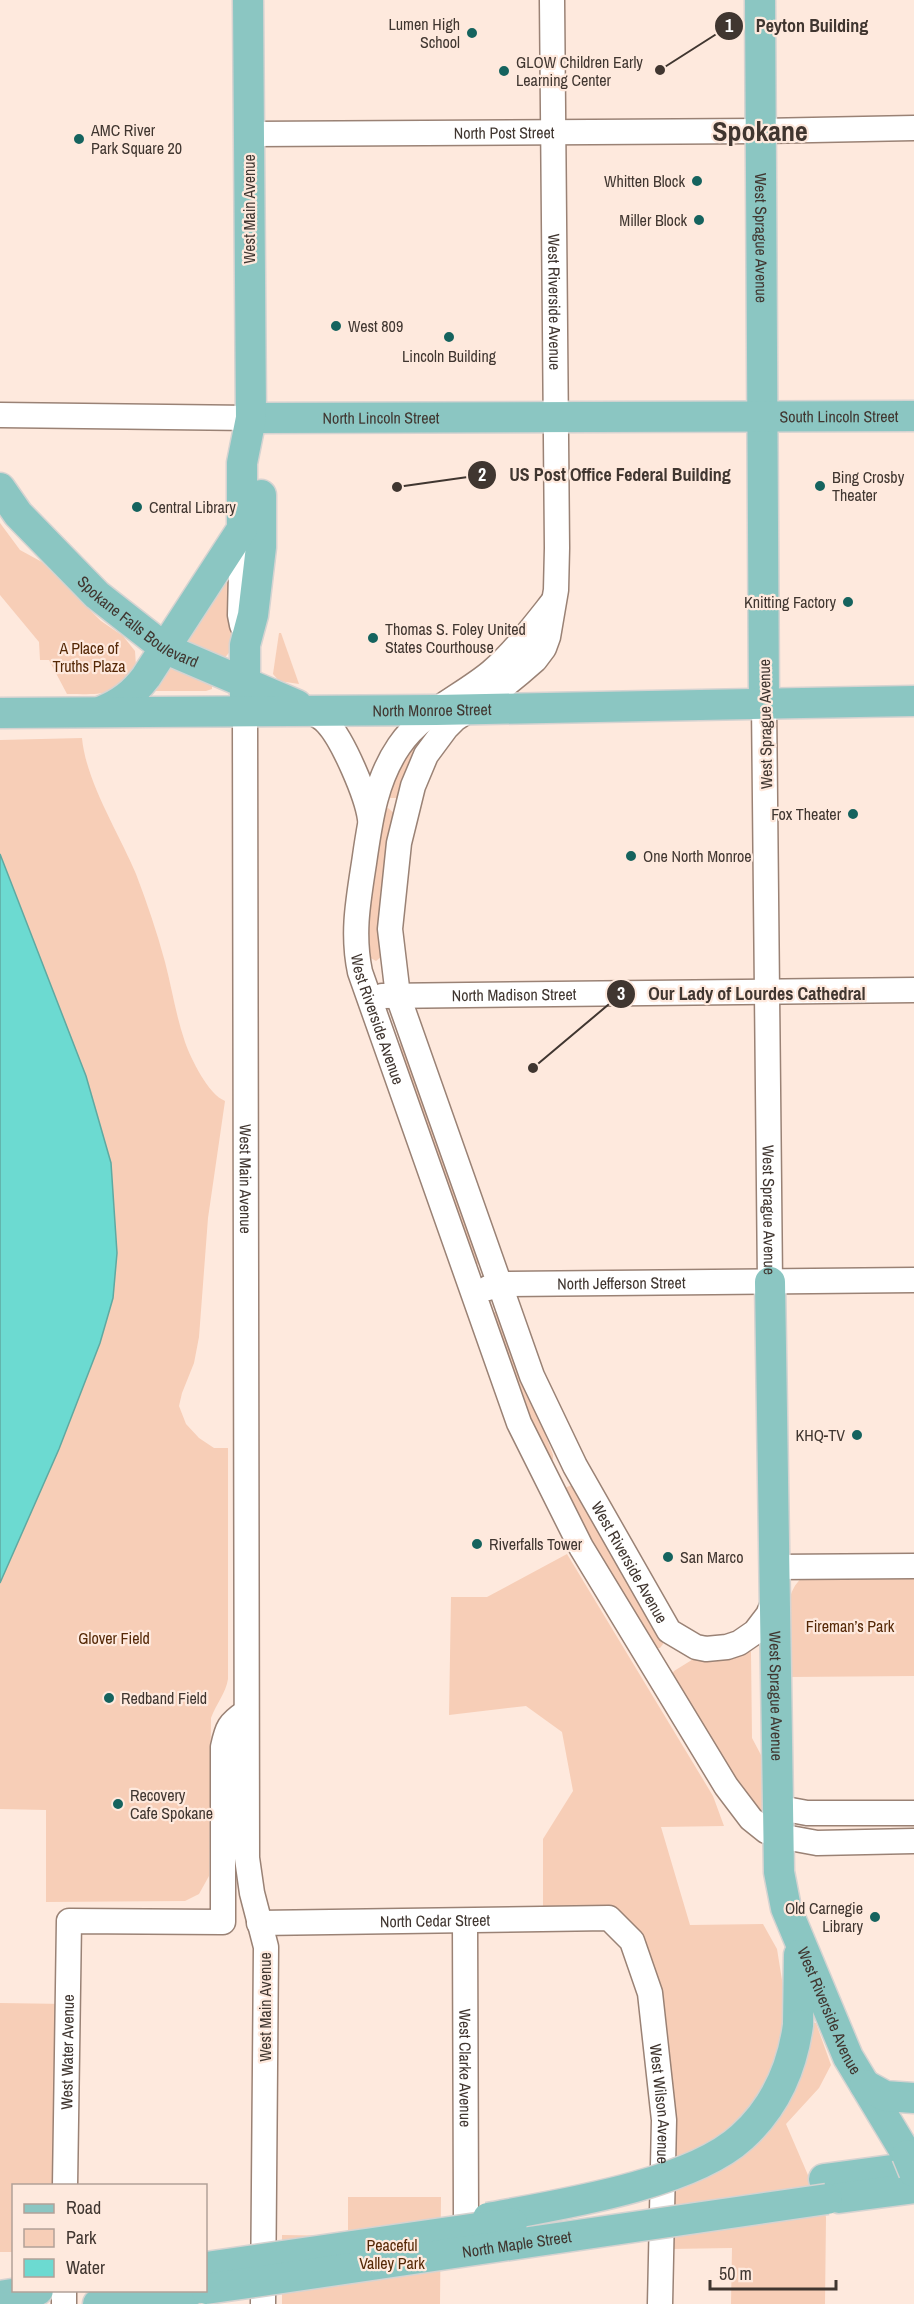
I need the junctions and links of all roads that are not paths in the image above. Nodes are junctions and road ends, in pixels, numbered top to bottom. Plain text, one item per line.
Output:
1 (248, 0) edge
2 (552, 0) edge
3 (760, 0) edge
4 (914, 128) edge
5 (760, 131) junction
6 (552, 133) junction
7 (249, 134) junction
8 (0, 415) edge
9 (763, 416) junction
10 (914, 416) edge
11 (556, 417) junction
12 (250, 418) junction
13 (0, 488) edge
14 (242, 529) junction
15 (552, 603) junction
16 (245, 645) junction
17 (166, 649) junction
18 (244, 697) junction
19 (914, 702) edge
20 (764, 703) junction
21 (469, 709) junction
22 (308, 710) junction
23 (436, 710) junction
24 (99, 712) junction
25 (0, 713) edge
26 (370, 824) junction
27 (401, 829) junction
28 (914, 990) edge
29 (768, 992) junction
30 (369, 996) junction
31 (398, 996) junction
32 (914, 1280) edge
33 (770, 1282) junction
34 (501, 1284) junction
35 (472, 1293) junction
36 (574, 1466) junction
37 (548, 1482) junction
38 (914, 1566) edge
39 (774, 1568) junction
40 (775, 1599) junction
41 (669, 1631) junction
42 (643, 1647) junction
43 (246, 1712) junction
44 (914, 1813) edge
45 (779, 1822) junction
46 (914, 1841) edge
47 (609, 1918) joint
48 (465, 1921) junction
49 (259, 1923) junction
50 (800, 1943) junction
51 (865, 2085) junction
52 (914, 2098) edge
53 (912, 2165) edge
54 (65, 2184) edge
55 (914, 2188) edge
56 (826, 2189) junction
57 (466, 2216) dead end
58 (323, 2250) junction
59 (207, 2267) edge
60 (207, 2289) edge
61 (25, 2292) edge
62 (179, 2292) edge
63 (0, 2296) edge
64 (98, 2304) edge
65 (263, 2304) edge
66 (660, 2304) edge

1 - 7 main road, West Main Avenue
2 - 6 street, West Riverside Avenue
3 - 5 main road, West Sprague Avenue
4 - 5 street, North Post Street
5 - 6 street, North Post Street
5 - 9 main road, West Sprague Avenue
6 - 7 street, North Post Street
6 - 11 street, West Riverside Avenue
7 - 12 main road, West Main Avenue
8 - 12 street, North Lincoln Street
9 - 10 main road, South Lincoln Street
9 - 11 main road, North Lincoln Street
9 - 20 main road, West Sprague Avenue
11 - 12 main road, North Lincoln Street
11 - 15 street, West Riverside Avenue
12 - 14 main road, West Main Avenue
12 - 16 main road, West Main Avenue
13 - 17 main road, Spokane Falls Boulevard
14 - 16 street, West Main Avenue
14 - 17 main road, North Monroe Street
15 - 21 street, West Riverside Avenue
15 - 23 street, West Riverside Avenue
16 - 18 main road, West Main Avenue
17 - 18 main road, Spokane Falls Boulevard
17 - 24 main road, North Monroe Street
18 - 22 main road, North Monroe Street
18 - 24 main road, North Monroe Street
18 - 43 street, West Main Avenue
19 - 20 main road, North Monroe Street
20 - 21 main road, North Monroe Street
20 - 29 street, West Sprague Avenue
21 - 23 main road, North Monroe Street
21 - 27 street, West Riverside Avenue
22 - 23 main road, North Monroe Street
22 - 26 street
23 - 26 street, West Riverside Avenue
24 - 25 main road, North Monroe Street
26 - 27 street
26 - 30 street, West Riverside Avenue
27 - 31 street, West Riverside Avenue
28 - 29 street, North Madison Street
29 - 31 street, North Madison Street
29 - 33 street, West Sprague Avenue
30 - 31 street, North Madison Street
30 - 35 street, West Riverside Avenue
31 - 34 street, West Riverside Avenue
32 - 33 street, North Jefferson Street
33 - 34 street, North Jefferson Street
33 - 39 main road, West Sprague Avenue
34 - 35 street, North Jefferson Street
34 - 36 street, West Riverside Avenue
35 - 37 street, West Riverside Avenue
36 - 37 street
36 - 41 street, West Riverside Avenue
37 - 42 street, West Riverside Avenue
38 - 39 street
39 - 40 main road, West Sprague Avenue
40 - 41 street
40 - 45 main road, West Sprague Avenue
41 - 42 street, West Riverside Avenue
42 - 45 street, West Riverside Avenue
43 - 49 street, West Main Avenue
43 - 54 street, West Water Avenue
44 - 45 street
45 - 46 street
45 - 50 main road, West Riverside Avenue
47 - 48 street, North Cedar Street
47 - 66 street, West Wilson Avenue
48 - 49 street, North Cedar Street
48 - 57 street, West Clarke Avenue
49 - 65 street, West Main Avenue
50 - 51 main road, West Riverside Avenue
50 - 58 main road, bridge
51 - 52 main road
51 - 53 main road, West Riverside Avenue
53 - 56 main road
55 - 56 main road
56 - 58 main road, North Maple Street, bridge
56 - 60 main road, North Maple Street, bridge
58 - 59 main road, North Maple Street, bridge
61 - 63 main road
62 - 64 main road

